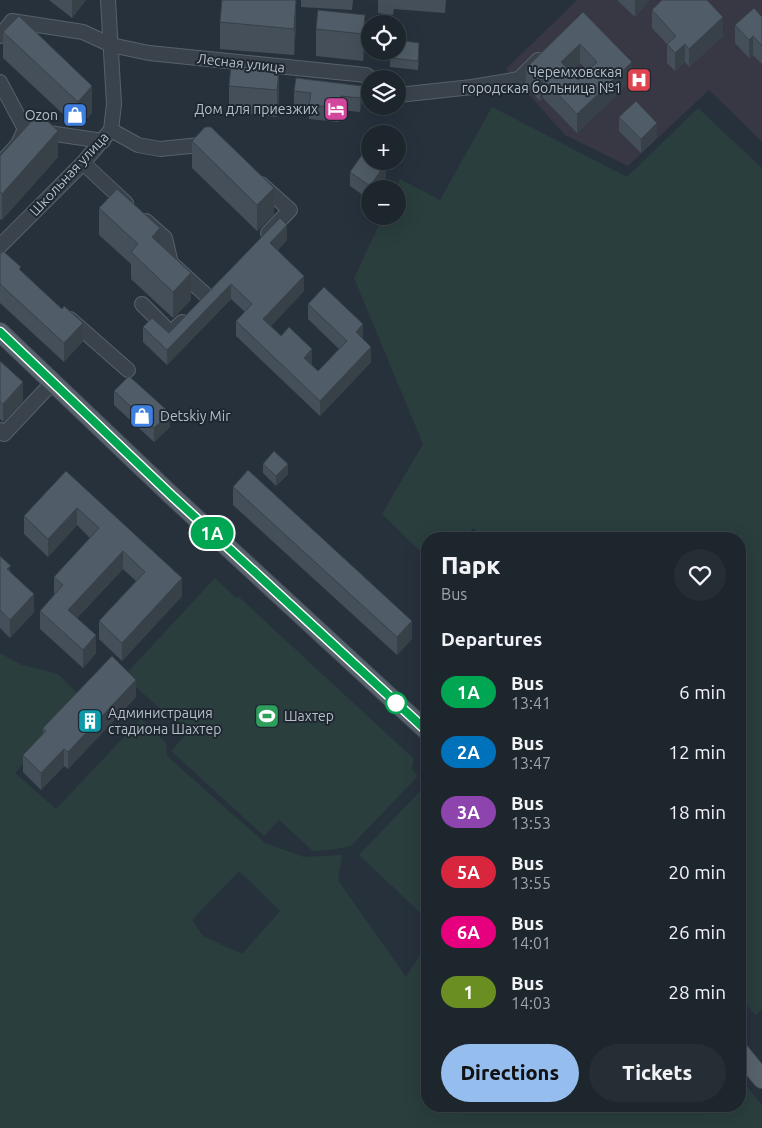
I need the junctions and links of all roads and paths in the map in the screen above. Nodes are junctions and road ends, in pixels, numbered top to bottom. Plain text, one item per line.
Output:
1 (108, 0) edge
2 (0, 36) edge
3 (110, 45) junction
4 (546, 53) edge
5 (361, 74) edge
6 (0, 82) edge
7 (406, 94) edge
8 (25, 129) junction
9 (107, 135) junction
10 (221, 149) edge
11 (83, 163) junction
12 (0, 164) edge
13 (249, 173) edge
14 (0, 246) edge
15 (256, 246) edge
16 (142, 304) dead end
17 (56, 306) edge
18 (0, 332) edge
19 (128, 370) dead end
20 (52, 383) junction
21 (0, 430) edge
22 (421, 726) edge
23 (746, 1059) edge
24 (762, 1079) edge

1 - 3 street, Школьная улица
2 - 3 street, Лесная улица
3 - 5 street, Лесная улица
3 - 9 street, Школьная улица
4 - 7 street
6 - 8 street
8 - 9 street
8 - 12 street
9 - 10 street
9 - 11 street, Школьная улица
11 - 14 street, Школьная улица
11 - 16 street
13 - 15 street
17 - 19 street
18 - 20 main road
20 - 21 street
20 - 22 main road
23 - 24 main road

